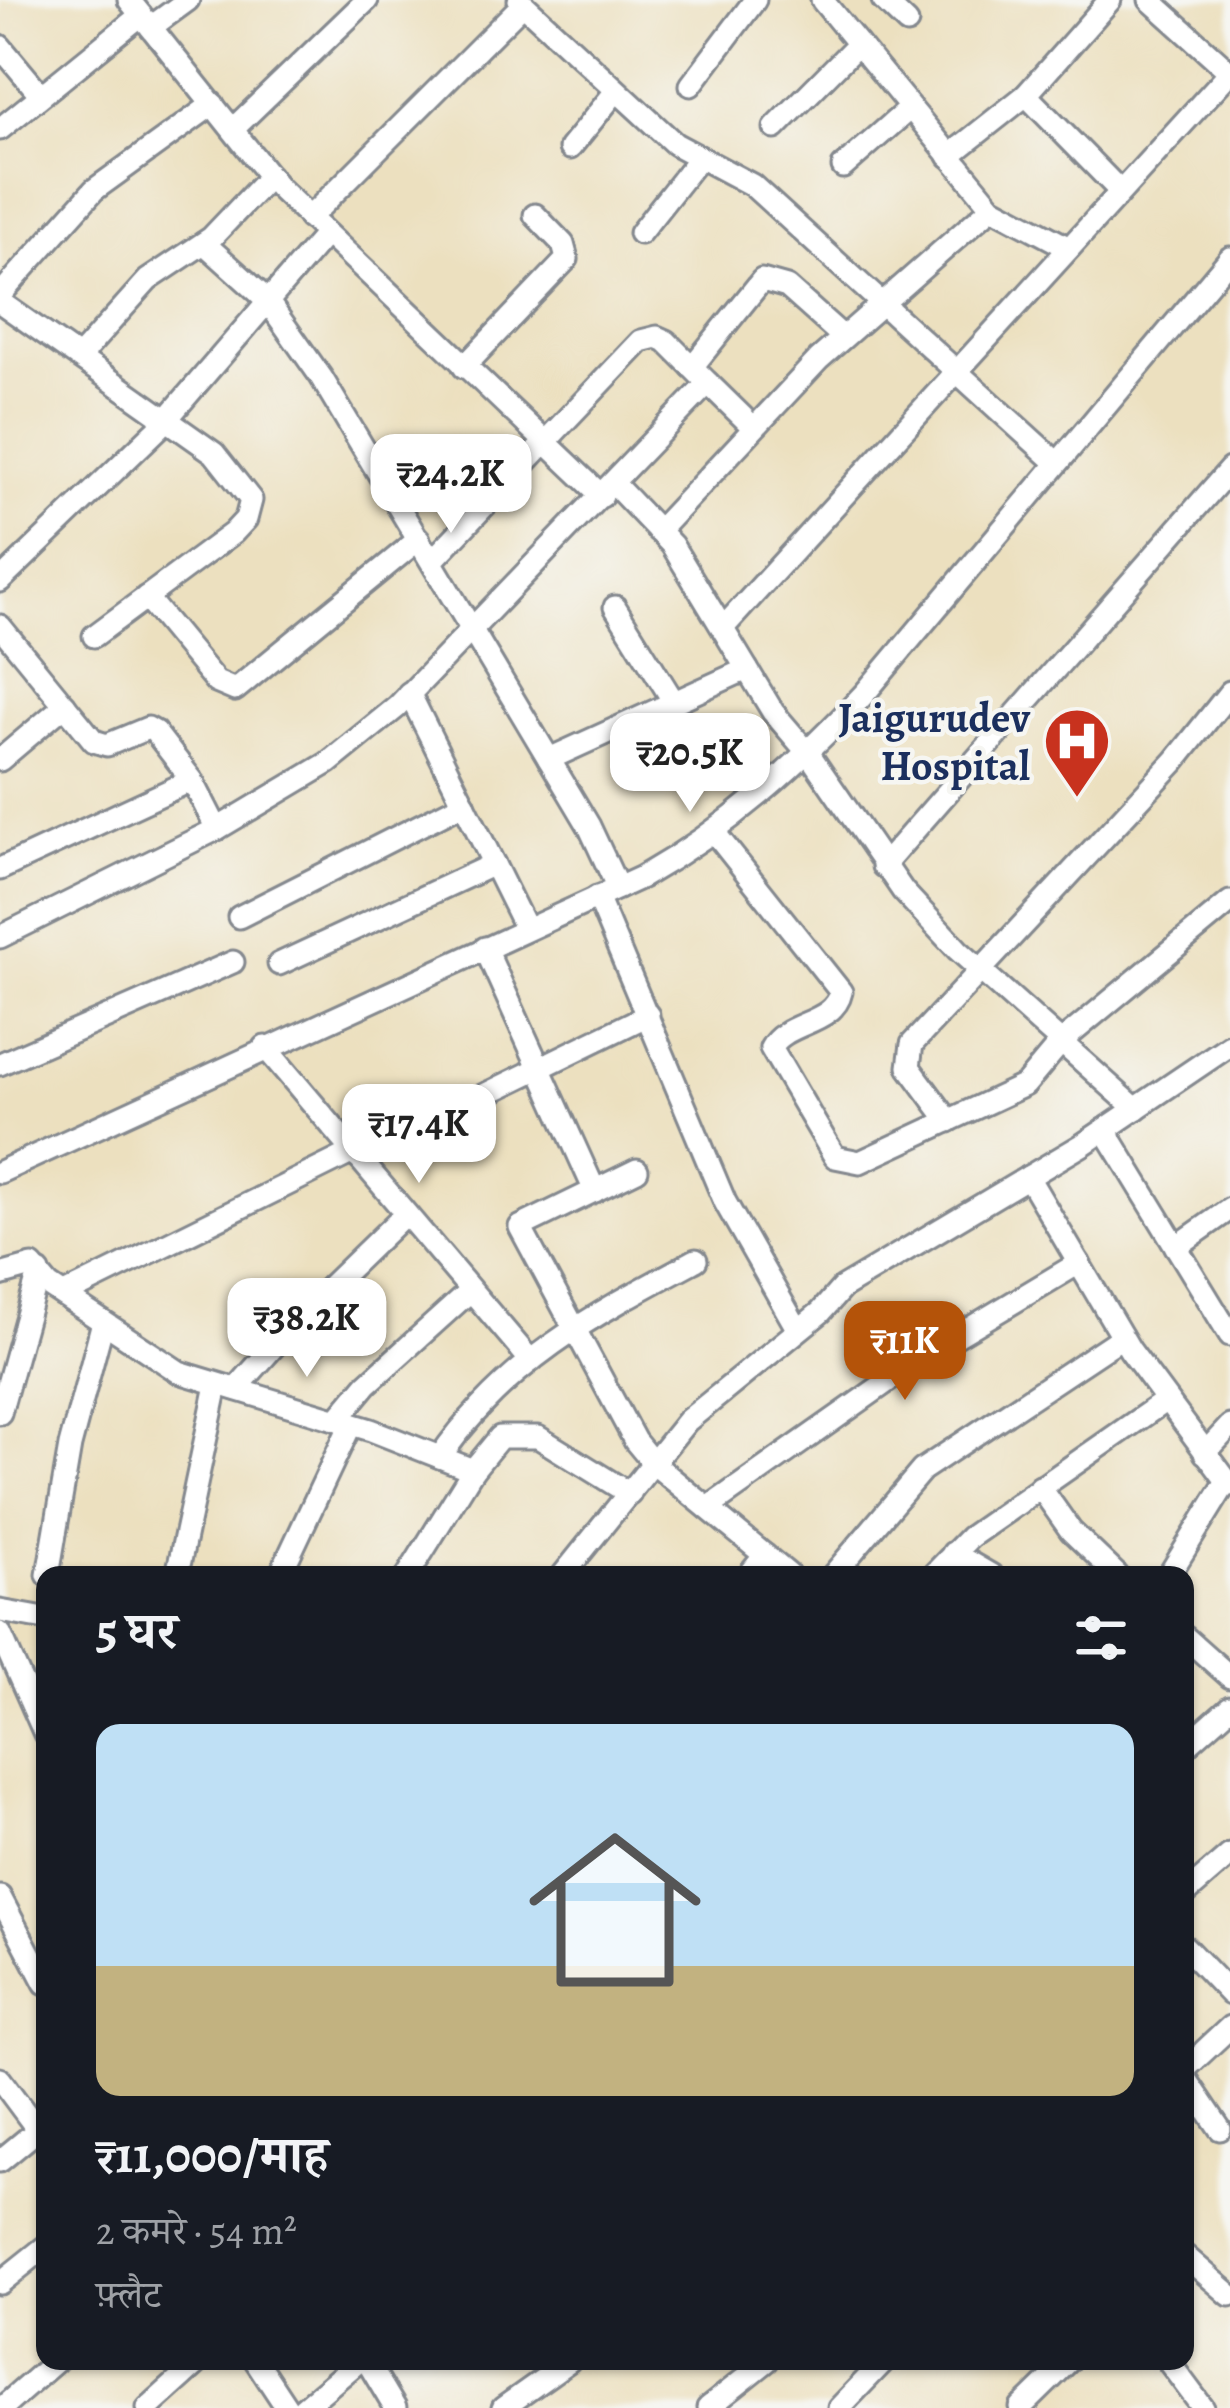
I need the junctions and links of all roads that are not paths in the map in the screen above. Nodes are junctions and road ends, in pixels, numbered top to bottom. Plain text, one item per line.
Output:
1 (188, 0) edge
2 (367, 0) edge
3 (754, 0) edge
4 (822, 0) edge
5 (884, 0) edge
6 (1109, 0) edge
7 (1150, 0) edge
8 (521, 2) edge
9 (140, 14) edge
10 (907, 23) dead end
11 (858, 44) junction
12 (0, 46) edge
13 (1230, 72) edge
14 (691, 85) dead end
15 (616, 91) junction
16 (40, 94) junction
17 (1026, 95) junction
18 (213, 104) junction
19 (910, 108) junction
20 (776, 128) dead end
21 (0, 129) edge
22 (232, 129) junction
23 (570, 148) dead end
24 (949, 156) junction
25 (700, 157) junction
26 (843, 167) dead end
27 (270, 176) junction
28 (1119, 190) junction
29 (992, 207) junction
30 (535, 215) dead end
31 (317, 226) junction
32 (640, 233) dead end
33 (204, 243) junction
34 (1069, 248) junction
35 (1230, 258) edge
36 (0, 299) edge
37 (266, 299) junction
38 (881, 305) junction
39 (843, 337) junction
40 (80, 356) junction
41 (464, 367) junction
42 (955, 374) junction
43 (700, 375) junction
44 (167, 418) junction
45 (753, 427) junction
46 (546, 443) junction
47 (1056, 462) junction
48 (1230, 469) edge
49 (608, 490) junction
50 (658, 531) junction
51 (419, 539) junction
52 (432, 561) junction
53 (0, 581) edge
54 (146, 597) junction
55 (615, 607) dead end
56 (0, 626) edge
57 (723, 628) junction
58 (472, 629) junction
59 (94, 636) dead end
60 (747, 668) junction
61 (1230, 692) edge
62 (410, 693) junction
63 (674, 702) junction
64 (64, 705) junction
65 (809, 754) junction
66 (0, 760) edge
67 (549, 760) junction
68 (191, 780) junction
69 (464, 803) junction
70 (217, 829) junction
71 (714, 832) junction
72 (494, 864) junction
73 (883, 866) junction
74 (0, 869) edge
75 (608, 893) junction
76 (1230, 902) edge
77 (239, 916) dead end
78 (526, 929) junction
79 (0, 937) edge
80 (485, 948) junction
81 (232, 962) dead end
82 (279, 964) dead end
83 (982, 970) junction
84 (648, 1015) junction
85 (1061, 1042) junction
86 (1230, 1045) edge
87 (265, 1047) junction
88 (0, 1064) edge
89 (538, 1066) junction
90 (1136, 1109) junction
91 (949, 1121) junction
92 (1105, 1130) junction
93 (355, 1155) junction
94 (637, 1170) dead end
95 (0, 1172) edge
96 (1028, 1177) junction
97 (595, 1191) junction
98 (1230, 1209) edge
99 (405, 1214) junction
100 (1176, 1247) junction
101 (696, 1260) dead end
102 (1079, 1263) junction
103 (40, 1272) junction
104 (0, 1275) edge
105 (470, 1291) junction
106 (64, 1295) junction
107 (103, 1322) junction
108 (571, 1327) junction
109 (798, 1330) junction
110 (1230, 1335) edge
111 (1122, 1337) junction
112 (531, 1361) junction
113 (226, 1387) junction
114 (1165, 1401) junction
115 (0, 1413) edge
116 (344, 1422) junction
117 (1230, 1426) edge
118 (1205, 1453) junction
119 (440, 1457) junction
120 (654, 1464) junction
121 (473, 1470) junction
122 (1229, 1483) edge
123 (1040, 1487) junction
124 (630, 1493) junction
125 (708, 1508) junction
126 (953, 1553) junction
127 (765, 1555) junction
128 (50, 1566) edge
129 (179, 1566) edge
130 (284, 1566) edge
131 (414, 1566) edge
132 (570, 1566) edge
133 (756, 1566) edge
134 (778, 1566) edge
135 (841, 1566) edge
136 (941, 1566) edge
137 (975, 1566) edge
138 (1108, 1566) edge
139 (1175, 1566) edge
140 (0, 1611) edge
141 (36, 1617) edge
142 (0, 1633) edge
143 (1194, 1645) edge
144 (1230, 1677) edge
145 (1230, 1707) edge
146 (36, 1714) edge
147 (1194, 1737) edge
148 (1230, 1855) edge
149 (1194, 1886) edge
150 (0, 1897) edge
151 (1194, 1956) edge
152 (36, 1966) edge
153 (1230, 1994) edge
154 (1228, 2034) edge
155 (1194, 2065) edge
156 (0, 2079) edge
157 (1194, 2087) edge
158 (36, 2121) edge
159 (1220, 2129) dead end
160 (36, 2131) edge
161 (0, 2161) edge
162 (36, 2254) edge
163 (1194, 2264) edge
164 (0, 2283) edge
165 (1230, 2294) edge
166 (46, 2370) edge
167 (190, 2370) edge
168 (262, 2370) edge
169 (352, 2370) edge
170 (369, 2370) edge
171 (556, 2370) edge
172 (756, 2370) edge
173 (875, 2370) edge
174 (1061, 2370) edge
175 (1175, 2370) edge
176 (2, 2408) edge
177 (148, 2408) edge
178 (287, 2408) edge
179 (304, 2408) edge
180 (395, 2408) edge
181 (502, 2408) edge
182 (708, 2408) edge
183 (839, 2408) edge
184 (1021, 2408) edge
185 (1203, 2408) edge

1 - 9 street
2 - 22 street
3 - 14 street
4 - 11 street
5 - 10 street
6 - 17 street
7 - 13 street
8 - 15 street
8 - 31 street
9 - 16 street
9 - 18 street
11 - 19 street
11 - 20 street
12 - 16 street
13 - 28 street
15 - 23 street
15 - 25 street
16 - 21 street
17 - 24 street
17 - 28 street
18 - 22 street
18 - 36 street
19 - 24 street
19 - 26 street
22 - 27 street
24 - 29 street
25 - 32 street
25 - 38 street
27 - 31 street
27 - 33 street
28 - 34 street
29 - 34 street
29 - 38 street
30 - 41 street
31 - 37 street
31 - 41 street
33 - 37 street
33 - 40 street
34 - 42 street
35 - 47 street
36 - 40 street
37 - 44 street
37 - 51 street
38 - 39 street
38 - 42 street
39 - 43 street
39 - 45 street
40 - 44 street
41 - 46 street
42 - 47 street
42 - 57 street
43 - 45 street
43 - 46 street
43 - 49 street
44 - 53 street
44 - 54 street
45 - 50 street
46 - 49 street
46 - 52 street
47 - 65 street
48 - 73 street
49 - 50 street
49 - 58 street
50 - 57 street
51 - 52 street
51 - 54 street
52 - 58 street
54 - 59 street
55 - 63 street
56 - 64 street
57 - 60 street
58 - 62 street
58 - 67 street
60 - 63 street
60 - 65 street
61 - 83 street
62 - 69 street
62 - 70 street
63 - 67 street
64 - 66 street
64 - 68 street
65 - 71 street
65 - 73 street
67 - 75 street
68 - 70 street
68 - 74 street
69 - 72 street
69 - 77 street
70 - 79 street
71 - 75 street
71 - 91 street
72 - 78 street
72 - 82 street
73 - 83 street
75 - 78 street
75 - 84 street
76 - 85 street
78 - 80 street
80 - 87 street
80 - 89 street
81 - 88 street
83 - 85 street
83 - 91 street
84 - 89 street
84 - 109 street
85 - 90 street
85 - 91 street
86 - 90 street
87 - 93 street
87 - 95 street
89 - 93 street
89 - 97 street
90 - 92 street
92 - 96 street
92 - 100 street
93 - 99 street
93 - 106 street
94 - 97 street
96 - 102 street
96 - 109 street
97 - 108 street
98 - 100 street
99 - 105 street
99 - 113 street
100 - 110 street
101 - 108 street
102 - 111 street
102 - 125 street
103 - 104 street
103 - 106 street
103 - 115 street
105 - 112 street
105 - 116 street
106 - 107 street
107 - 113 street
107 - 128 street
108 - 112 street
108 - 120 street
109 - 120 street
111 - 114 street
111 - 135 street
112 - 119 street
113 - 116 street
113 - 129 street
114 - 118 street
114 - 123 street
116 - 119 street
116 - 130 street
117 - 118 street
118 - 122 street
119 - 121 street
120 - 124 street
120 - 125 street
121 - 124 street
121 - 131 street
122 - 139 street
123 - 126 street
123 - 138 street
124 - 132 street
125 - 127 street
126 - 136 street
126 - 137 street
127 - 133 street
127 - 134 street
140 - 141 street
142 - 146 street
143 - 144 street
145 - 147 street
148 - 149 street
150 - 152 street
151 - 153 street
154 - 155 street
156 - 158 street
157 - 159 street
160 - 161 street
162 - 164 street
163 - 165 street
166 - 176 street
167 - 177 street
168 - 178 street
169 - 179 street
170 - 180 street
171 - 181 street
172 - 182 street
173 - 183 street
174 - 184 street
175 - 185 street

